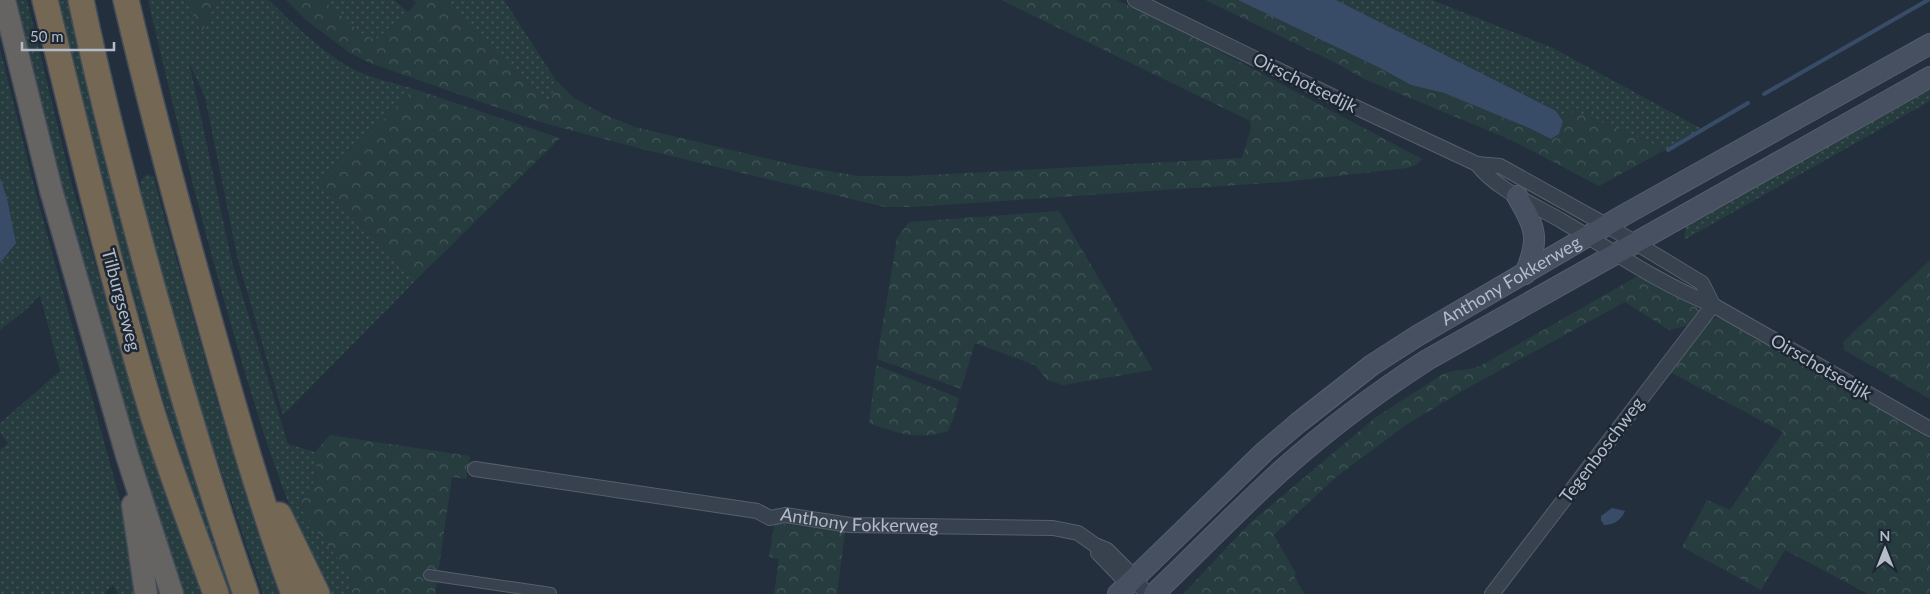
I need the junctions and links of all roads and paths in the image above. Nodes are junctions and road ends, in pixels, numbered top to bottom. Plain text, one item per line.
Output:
1 (4, 0) edge
2 (45, 0) edge
3 (81, 0) edge
4 (126, 0) edge
5 (1135, 0) edge
6 (1930, 44) edge
7 (1930, 77) edge
8 (1477, 164) junction
9 (1517, 196) junction
10 (1606, 225) junction
11 (1588, 237) junction
12 (1635, 243) junction
13 (1617, 254) junction
14 (1525, 274) junction
15 (1713, 305) junction
16 (1930, 429) edge
17 (243, 441) junction
18 (127, 455) junction
19 (475, 469) dead end
20 (429, 575) dead end
21 (1134, 589) edge
22 (146, 594) edge
23 (172, 594) edge
24 (216, 594) edge
25 (246, 594) edge
26 (294, 594) edge
27 (317, 594) edge
28 (551, 594) edge
29 (1154, 594) edge
30 (1494, 594) edge

1 - 18 highway, Tilburgseweg
2 - 24 highway, Tilburgseweg
3 - 25 highway, Tilburgseweg
4 - 17 highway
5 - 8 street, Oirschotsedijk
6 - 10 main road, Anthony Fokkerweg
7 - 12 main road, Anthony Fokkerweg
8 - 9 street, Oirschotsedijk
8 - 10 street, Oirschotsedijk
9 - 11 street, Oirschotsedijk
9 - 14 main road
10 - 11 main road, Anthony Fokkerweg
10 - 12 street, Oirschotsedijk
11 - 13 street, Oirschotsedijk
11 - 14 main road, Anthony Fokkerweg
12 - 13 main road, Anthony Fokkerweg
12 - 15 street, Oirschotsedijk
13 - 15 street, Oirschotsedijk
13 - 29 main road, Anthony Fokkerweg
14 - 21 main road, Anthony Fokkerweg
15 - 16 street, Oirschotsedijk
15 - 30 street, Tegenboschweg
17 - 26 highway
17 - 27 highway
18 - 22 highway
18 - 23 highway, Tilburgseweg
19 - 21 street, Anthony Fokkerweg
20 - 28 street

